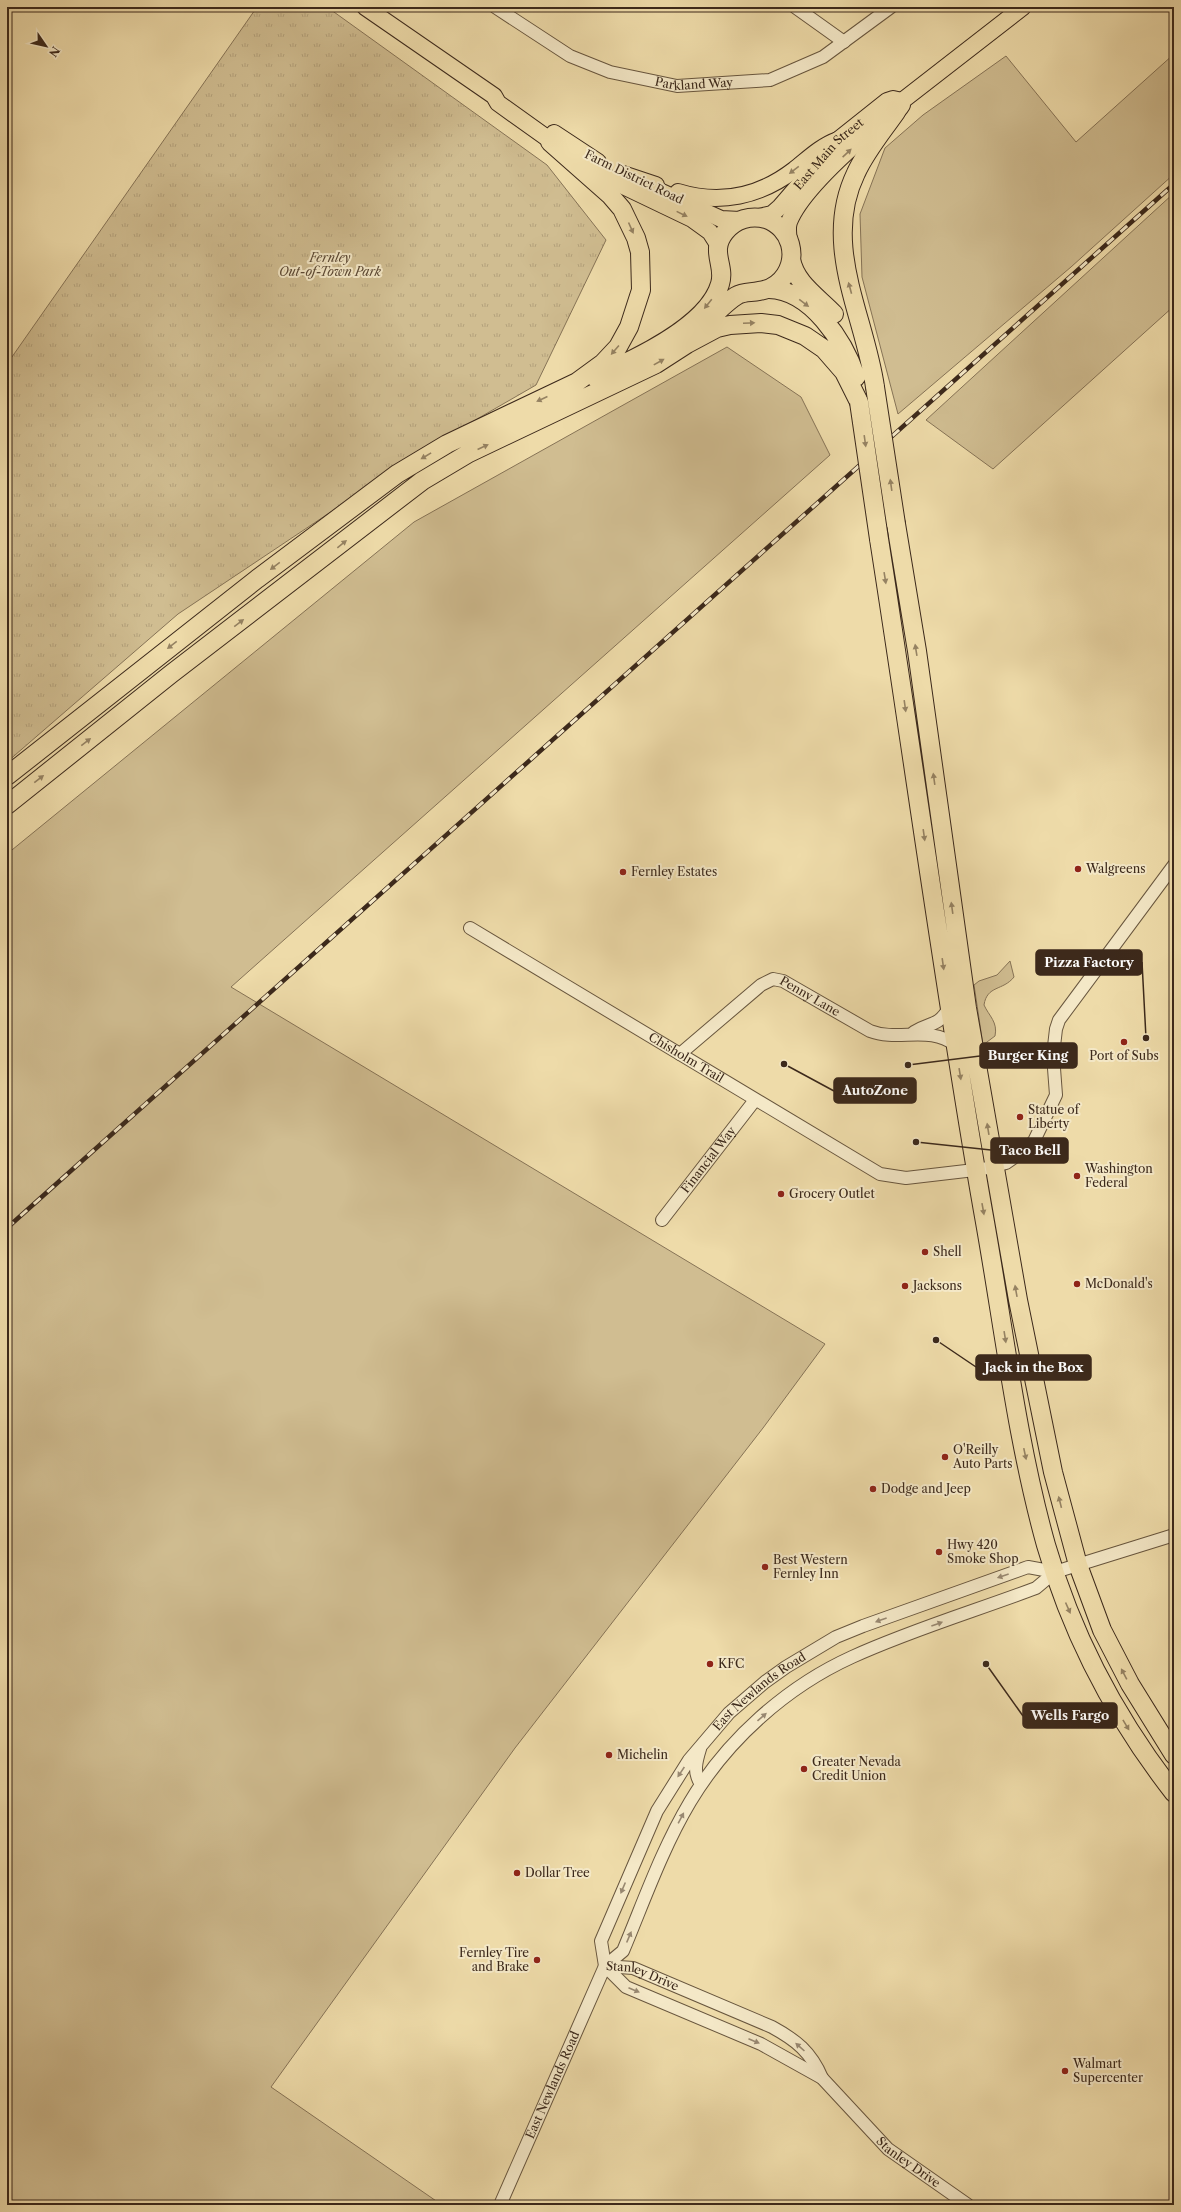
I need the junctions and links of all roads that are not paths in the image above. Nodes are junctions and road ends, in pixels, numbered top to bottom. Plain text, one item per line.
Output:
1 (365, 7) edge
2 (495, 7) edge
3 (795, 7) edge
4 (891, 7) edge
5 (1023, 7) edge
6 (844, 42) junction
7 (494, 96) junction
8 (899, 106) junction
9 (838, 140) junction
10 (550, 142) junction
11 (623, 174) junction
12 (759, 218) junction
13 (740, 220) junction
14 (789, 240) junction
15 (718, 250) junction
16 (791, 259) junction
17 (720, 269) junction
18 (769, 289) junction
19 (750, 291) junction
20 (686, 344) junction
21 (577, 382) junction
22 (875, 387) junction
23 (859, 402) junction
24 (357, 504) junction
25 (290, 583) junction
26 (7, 776) edge
27 (15, 794) edge
28 (7, 805) edge
29 (1174, 864) edge
30 (470, 928) dead end
31 (949, 1008) junction
32 (912, 1034) junction
33 (955, 1045) junction
34 (680, 1054) junction
35 (755, 1100) junction
36 (994, 1167) junction
37 (975, 1171) junction
38 (662, 1220) dead end
39 (1174, 1535) edge
40 (1078, 1565) junction
41 (1054, 1572) junction
42 (702, 1742) junction
43 (1174, 1755) edge
44 (701, 1784) junction
45 (1174, 1793) edge
46 (605, 1966) junction
47 (822, 2078) junction
48 (500, 2205) edge
49 (968, 2205) edge

1 - 7 main road, Farm District Road
2 - 6 street, Parkland Way
3 - 6 street
4 - 6 street, Parkland Way
5 - 8 main road, East Main Street
7 - 10 main road, Farm District Road
7 - 11 main road, Farm District Road
8 - 9 main road, East Main Street
14 -> 8 main road, East Main Street
22 -> 8 highway
9 -> 11 main road
9 - 12 main road, East Main Street
10 -> 15 main road, Farm District Road
10 -> 21 highway
11 - 13 main road, Farm District Road
12 - 13 highway
12 - 14 highway
13 - 15 highway
14 - 16 highway
15 - 17 highway
16 - 18 highway
16 - 22 highway
17 - 19 highway
17 -> 21 highway
18 - 19 highway
18 -> 23 highway
19 - 20 highway
20 -> 23 highway
25 -> 20 highway
21 -> 24 highway
36 -> 22 highway, bridge
23 -> 31 highway, bridge
24 - 25 highway
24 -> 26 highway
27 -> 25 highway
27 - 28 highway
29 - 36 street, Chisholm Trail
30 - 34 street, Chisholm Trail
31 - 32 street, Penny Lane
31 - 33 highway
32 - 33 street, Penny Lane
32 - 34 street, Penny Lane
33 -> 37 highway
34 - 35 street, Chisholm Trail
35 - 37 street, Chisholm Trail
35 - 38 street, Financial Way
36 - 37 street, Chisholm Trail
40 -> 36 highway
37 -> 41 highway
39 - 40 street, East Newlands Road
40 - 41 street, East Newlands Road
43 -> 40 highway
41 -> 42 street, East Newlands Road
44 -> 41 street, East Newlands Road
41 -> 45 highway
42 - 44 street
42 -> 46 street, East Newlands Road
46 -> 44 street, East Newlands Road
46 -> 47 street, Stanley Drive
47 -> 46 street, Stanley Drive
46 - 48 street, East Newlands Road
47 - 49 street, Stanley Drive

